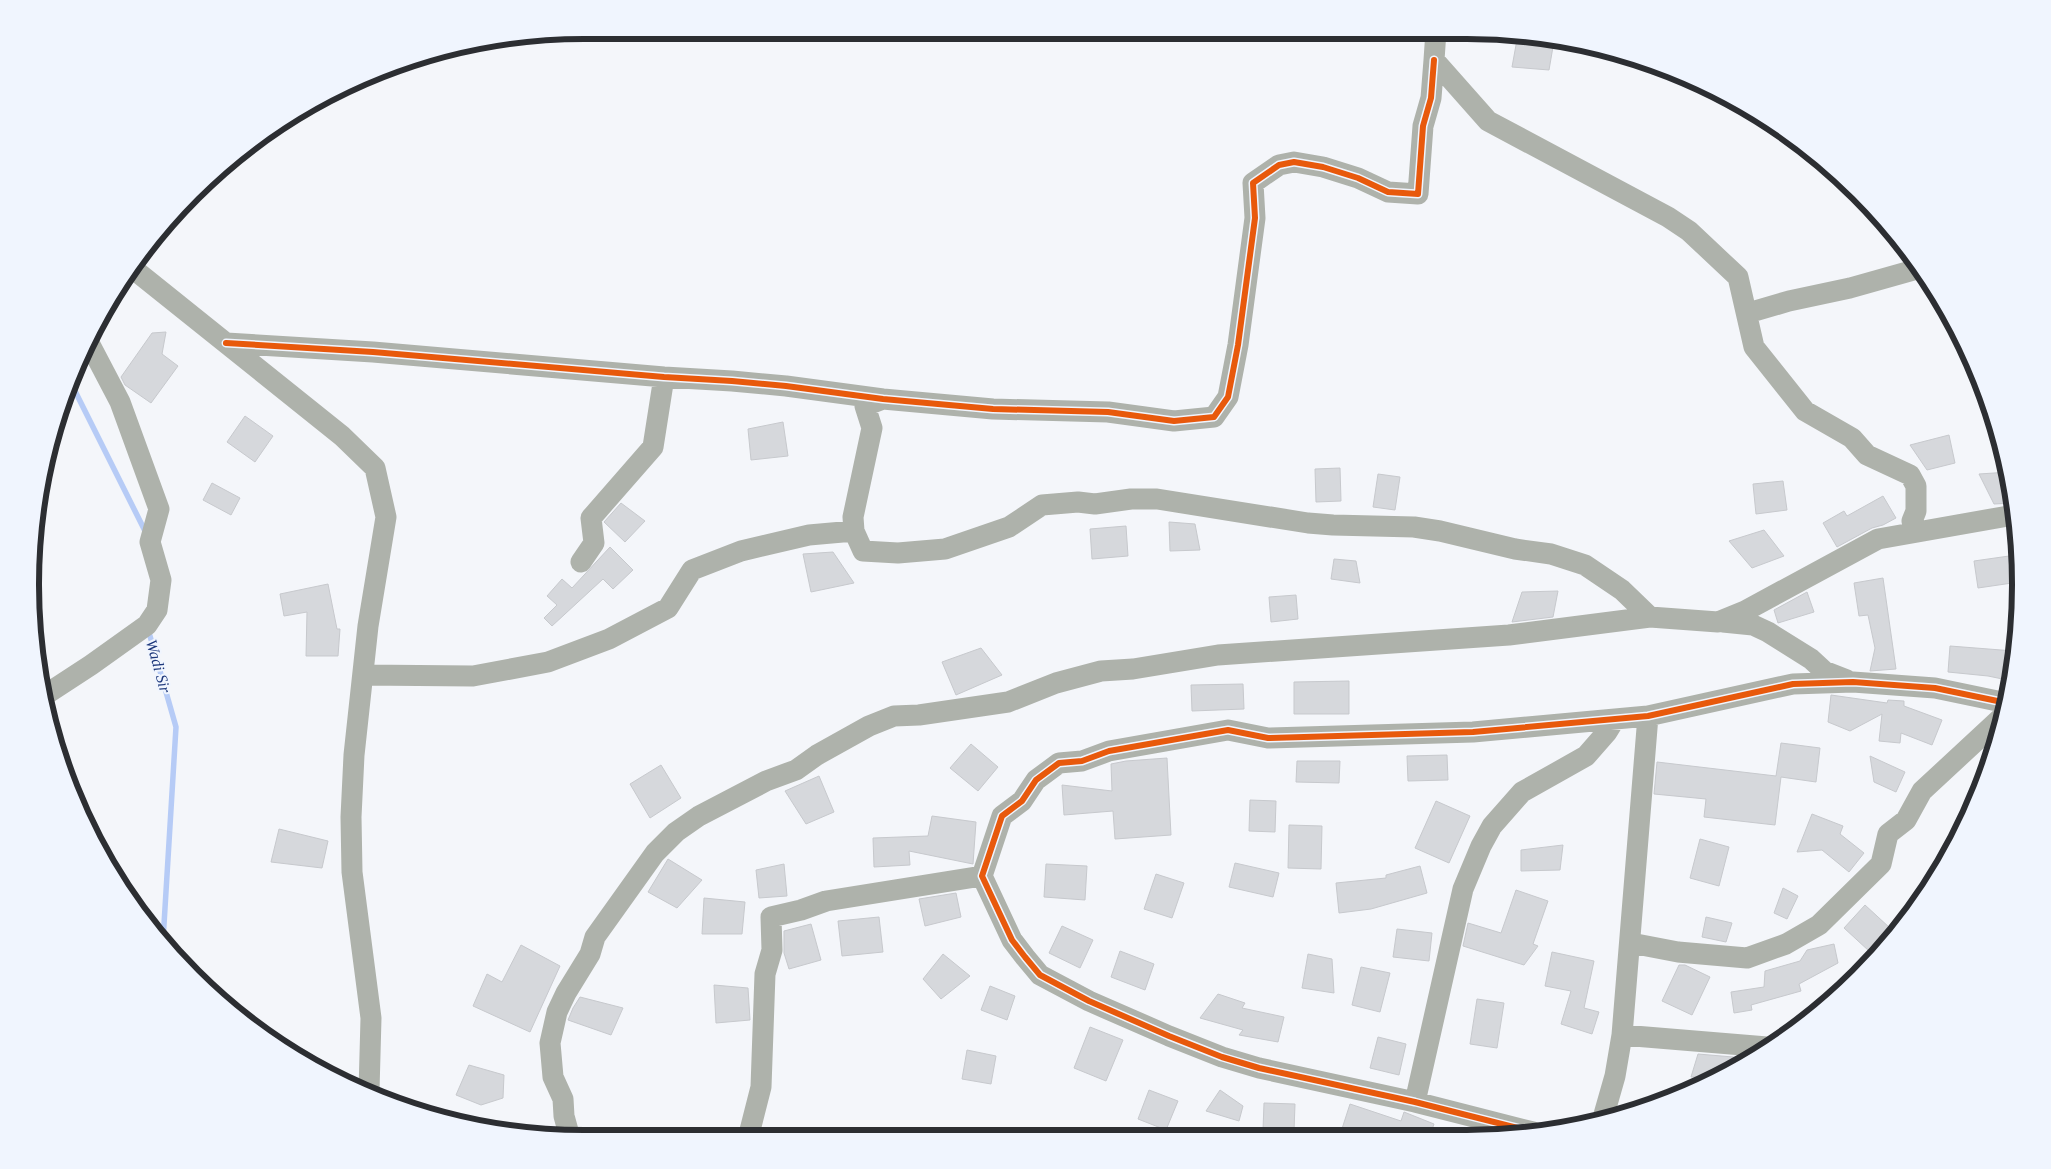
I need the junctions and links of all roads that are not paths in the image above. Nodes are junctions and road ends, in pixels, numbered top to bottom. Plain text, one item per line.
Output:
1 (1436, 39) edge
2 (1434, 60) junction
3 (1912, 270) edge
4 (137, 272) edge
5 (1748, 313) junction
6 (226, 343) junction
7 (92, 349) edge
8 (664, 377) junction
9 (883, 399) junction
10 (2008, 516) edge
11 (854, 531) junction
12 (1916, 532) junction
13 (581, 562) dead end
14 (1650, 617) junction
15 (1718, 622) junction
16 (363, 674) junction
17 (1853, 682) junction
18 (49, 692) edge
19 (2000, 701) edge
20 (1648, 716) junction
21 (1615, 719) junction
22 (1995, 724) edge
23 (982, 876) junction
24 (1631, 943) junction
25 (1622, 1036) junction
26 (1758, 1045) edge
27 (369, 1086) edge
28 (1415, 1102) junction
29 (1604, 1113) edge
30 (1516, 1128) edge
31 (568, 1130) edge
32 (750, 1130) edge

1 - 2 street
2 - 5 street
2 - 9 street
3 - 5 street
4 - 6 street
5 - 12 street
6 - 8 street
6 - 16 street
7 - 18 street
8 - 9 street
8 - 13 street
9 - 11 street
10 - 12 street
11 - 14 street
11 - 16 street
12 - 15 street
14 - 15 street
14 - 31 street
15 - 17 street
16 - 27 street
17 - 19 street
17 - 20 street
20 - 21 street
20 - 24 street
21 - 23 street
21 - 28 street
22 - 24 street
23 - 28 street
23 - 32 street
24 - 25 street
25 - 26 street
25 - 29 street
28 - 30 street

